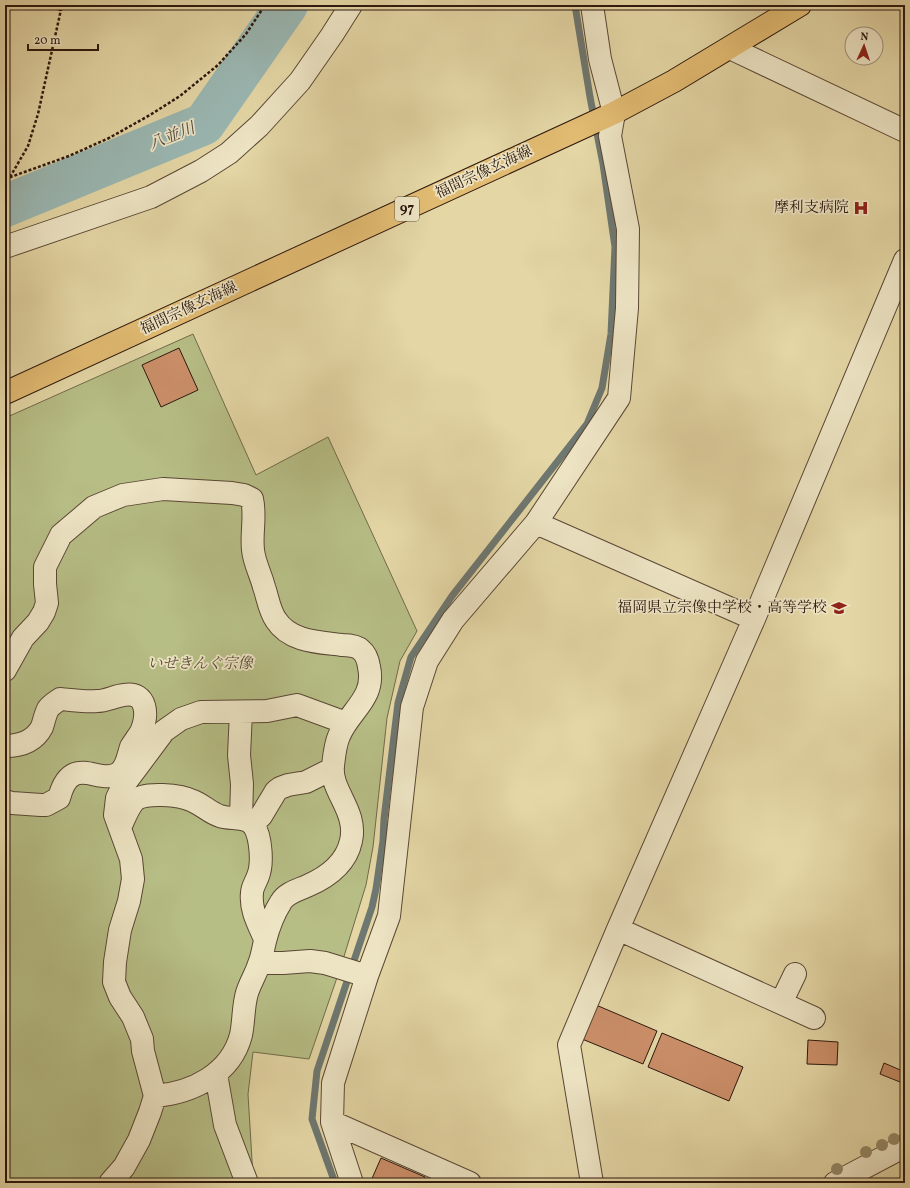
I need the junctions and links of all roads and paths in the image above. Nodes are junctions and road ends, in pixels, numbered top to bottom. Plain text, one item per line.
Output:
1 (39, 5) edge
2 (62, 5) edge
3 (265, 5) edge
4 (350, 5) edge
5 (592, 5) edge
6 (800, 5) edge
7 (61, 10) junction
8 (730, 48) junction
9 (614, 113) junction
10 (905, 131) edge
11 (10, 177) junction
12 (5, 179) edge
13 (5, 247) edge
14 (905, 260) edge
15 (5, 393) edge
16 (536, 523) junction
17 (754, 619) junction
18 (5, 670) edge
19 (241, 712) junction
20 (346, 723) junction
21 (5, 746) edge
22 (332, 768) junction
23 (5, 801) edge
24 (246, 821) junction
25 (120, 828) junction
26 (618, 928) junction
27 (265, 939) junction
28 (260, 963) junction
29 (795, 974) dead end
30 (367, 976) junction
31 (782, 1003) junction
32 (814, 1018) dead end
33 (216, 1074) junction
34 (154, 1096) junction
35 (332, 1122) junction
36 (905, 1146) edge
37 (110, 1183) edge
38 (247, 1183) edge
39 (352, 1183) edge
40 (470, 1183) edge
41 (592, 1183) edge
42 (835, 1183) edge

1 - 7 path
2 - 7 path
3 - 11 path
4 - 13 street
5 - 9 street
6 - 8 main road, 福間宗像玄海線 / 97
7 - 11 path
8 - 9 main road, 福間宗像玄海線 / 97
8 - 10 street
9 - 15 main road, 福間宗像玄海線 / 97
9 - 16 street
11 - 12 path
14 - 17 street
16 - 17 street
16 - 30 street
17 - 26 street
18 - 20 street
19 - 20 street
19 - 24 street
19 - 25 street
20 - 22 street
21 - 23 street
22 - 24 street
22 - 27 street
24 - 25 street
24 - 27 street
25 - 34 street
26 - 31 street
26 - 41 street
27 - 28 street
28 - 30 street
28 - 33 street
29 - 31 street
30 - 35 street
31 - 32 street
33 - 34 street
33 - 38 street
34 - 37 street
35 - 39 street
35 - 40 street
36 - 42 street

